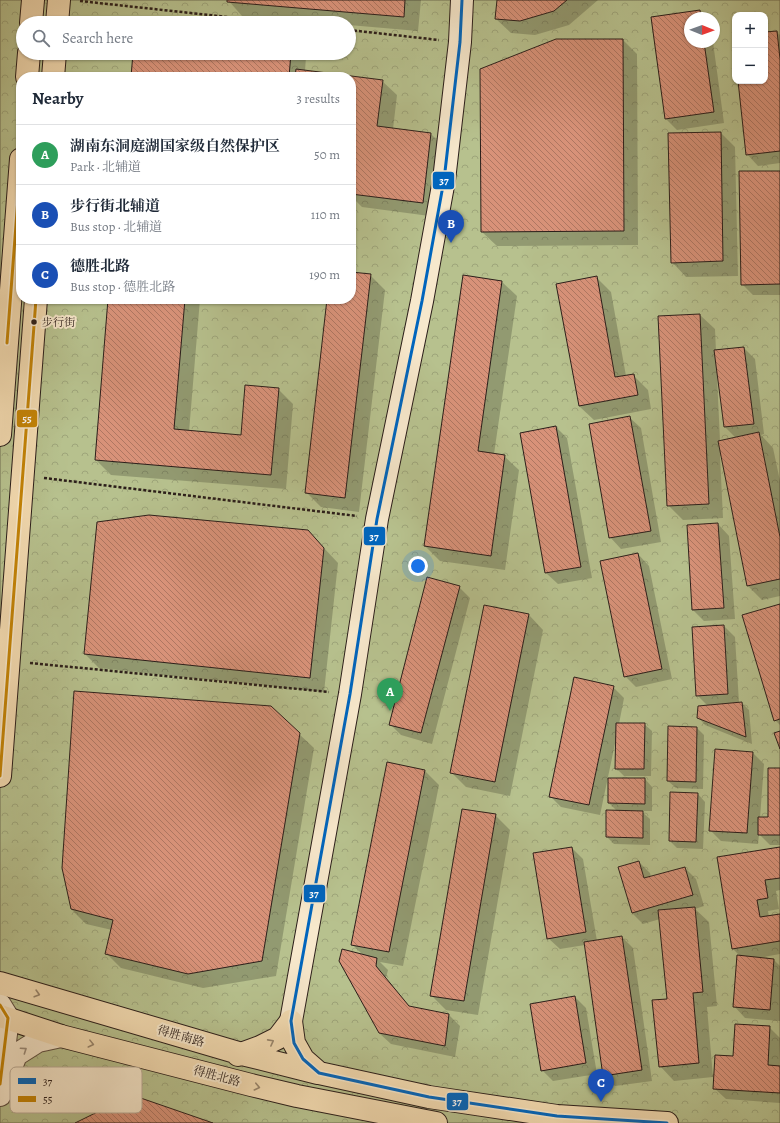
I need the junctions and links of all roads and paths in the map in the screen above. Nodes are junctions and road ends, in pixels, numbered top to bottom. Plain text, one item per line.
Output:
1 (33, 0) edge
2 (67, 0) edge
3 (462, 0) edge
4 (32, 16) edge
5 (60, 16) edge
6 (217, 16) edge
7 (356, 31) edge
8 (460, 42) junction
9 (28, 60) edge
10 (54, 60) edge
11 (27, 72) edge
12 (53, 72) edge
13 (16, 225) edge
14 (36, 304) edge
15 (0, 435) edge
16 (23, 475) junction
17 (377, 519) junction
18 (9, 661) junction
19 (350, 694) junction
20 (0, 776) edge
21 (0, 983) edge
22 (3, 1013) edge
23 (291, 1021) junction
24 (61, 1036) junction
25 (242, 1054) junction
26 (11, 1067) edge
27 (10, 1071) edge
28 (196, 1071) junction
29 (320, 1073) junction
30 (0, 1084) edge
31 (0, 1095) edge
32 (351, 1106) junction
33 (436, 1123) edge
34 (667, 1123) edge

1 - 4 main road
2 - 5 main road
2 - 6 path
3 - 8 main road
7 - 8 path
8 - 17 main road
9 - 11 main road
10 - 12 main road
13 - 15 main road
14 - 16 main road
16 - 17 path
16 - 18 main road
17 - 19 main road
18 - 19 path
18 - 20 main road
19 - 23 main road
21 -> 25 main road, 得胜南路
22 - 24 main road, 得胜北路
22 - 30 main road
25 -> 23 main road
23 - 29 main road
26 -> 24 main road
24 -> 28 main road, 得胜北路
25 - 28 main road
25 - 29 main road, 得胜南路
31 -> 27 main road
28 -> 32 main road, 得胜北路
29 - 32 main road
29 - 34 main road, 得胜南路
32 - 33 main road, 得胜北路

